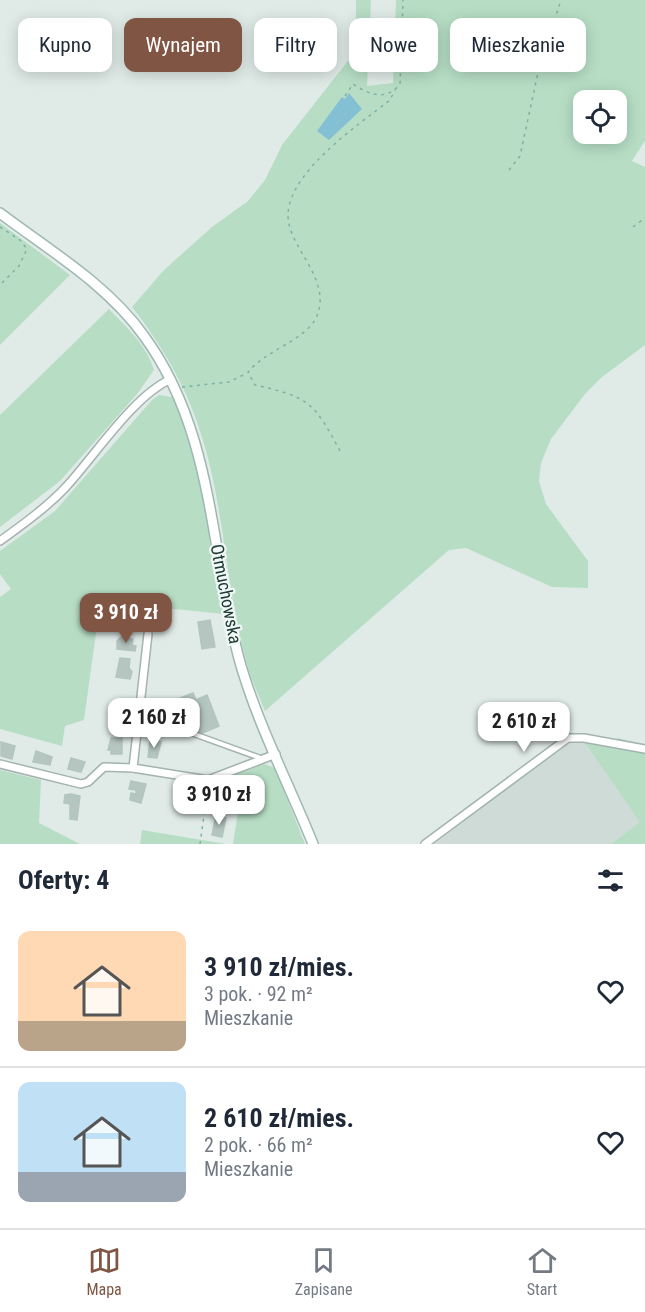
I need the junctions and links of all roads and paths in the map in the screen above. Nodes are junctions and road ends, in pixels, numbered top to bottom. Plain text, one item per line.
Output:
1 (403, 0) edge
2 (561, 0) edge
3 (395, 90) junction
4 (345, 96) dead end
5 (509, 170) dead end
6 (0, 213) edge
7 (645, 218) edge
8 (0, 227) edge
9 (633, 227) dead end
10 (0, 285) edge
11 (248, 372) junction
12 (171, 379) junction
13 (176, 389) junction
14 (340, 451) dead end
15 (0, 541) edge
16 (148, 634) dead end
17 (169, 725) dead end
18 (645, 749) edge
19 (276, 754) junction
20 (263, 759) junction
21 (0, 764) edge
22 (133, 768) junction
23 (208, 780) junction
24 (200, 844) edge
25 (313, 844) edge
26 (426, 844) edge

1 - 3 path
2 - 5 path
3 - 4 path
3 - 11 path
6 - 12 main road, Otmuchowska
7 - 9 path
8 - 10 path
11 - 13 path
11 - 14 path
12 - 13 main road, Otmuchowska
12 - 15 street
13 - 19 main road, Otmuchowska
16 - 22 street
17 - 20 lane
18 - 26 street
19 - 20 street
19 - 25 main road, Otmuchowska
20 - 23 street
21 - 22 street
22 - 23 street
23 - 24 path

